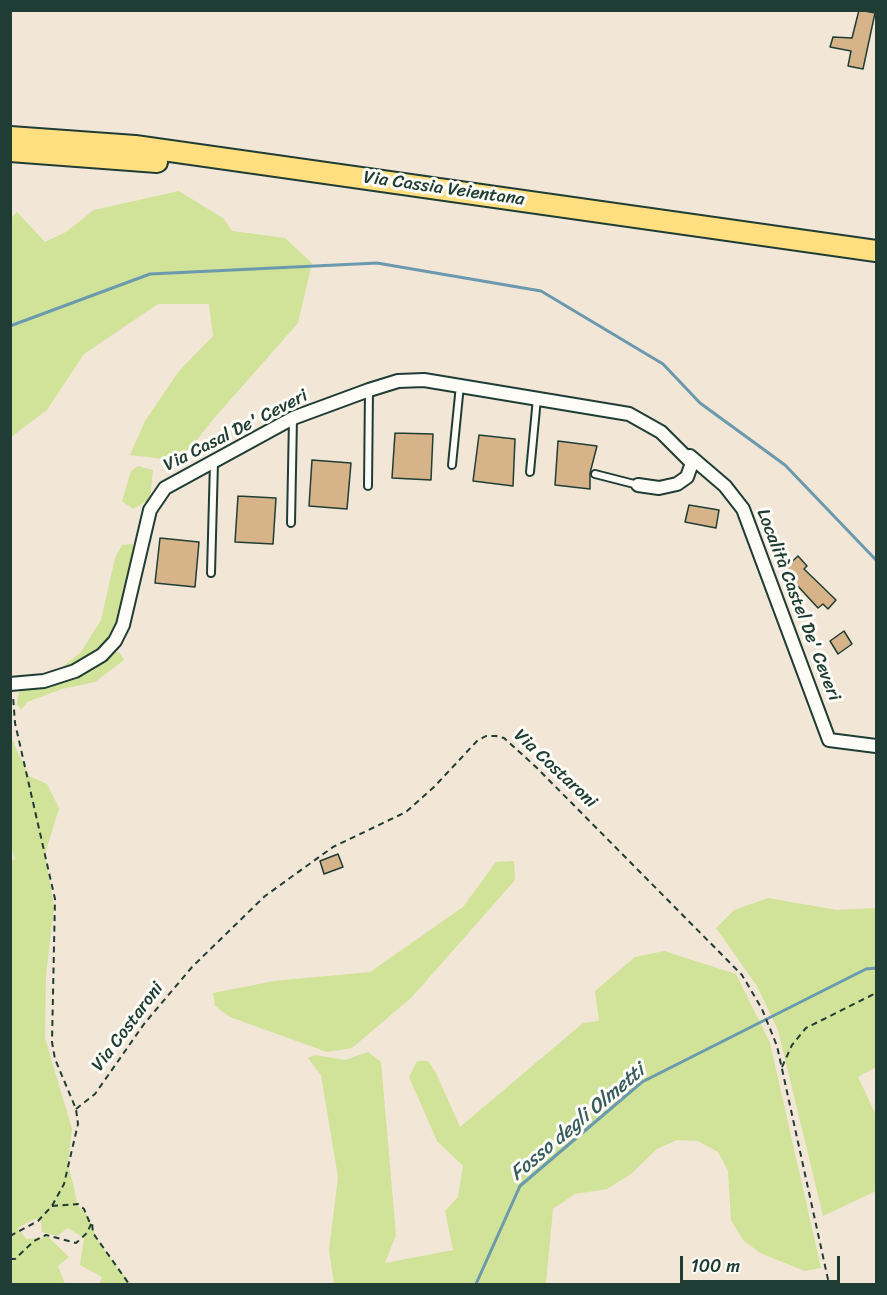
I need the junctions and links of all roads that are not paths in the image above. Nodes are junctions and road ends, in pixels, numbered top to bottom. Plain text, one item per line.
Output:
1 (10, 137) edge
2 (10, 151) edge
3 (876, 251) edge
4 (876, 265) edge
5 (460, 385) junction
6 (369, 390) junction
7 (537, 398) junction
8 (293, 418) junction
9 (661, 432) junction
10 (214, 461) junction
11 (452, 465) dead end
12 (530, 472) dead end
13 (595, 474) dead end
14 (638, 485) joint
15 (368, 486) dead end
16 (291, 522) dead end
17 (211, 573) dead end
18 (11, 684) edge
19 (876, 746) edge

1 - 3 highway, Via Cassia Veientana
2 - 4 highway, Via Cassia Veientana
5 - 6 street, Via Casal De' Ceveri
5 - 7 street, Via Casal De' Ceveri
5 - 11 lane
6 - 8 street, Via Casal De' Ceveri
6 - 15 lane
7 - 9 street, Via Casal De' Ceveri
7 - 12 lane
8 - 10 street, Via Casal De' Ceveri
8 - 16 lane
9 - 14 street, Via Casal De' Ceveri
9 - 19 street, Località Castel De' Ceveri
10 - 17 lane
10 - 18 street, Via Casal De' Ceveri
13 - 14 lane

